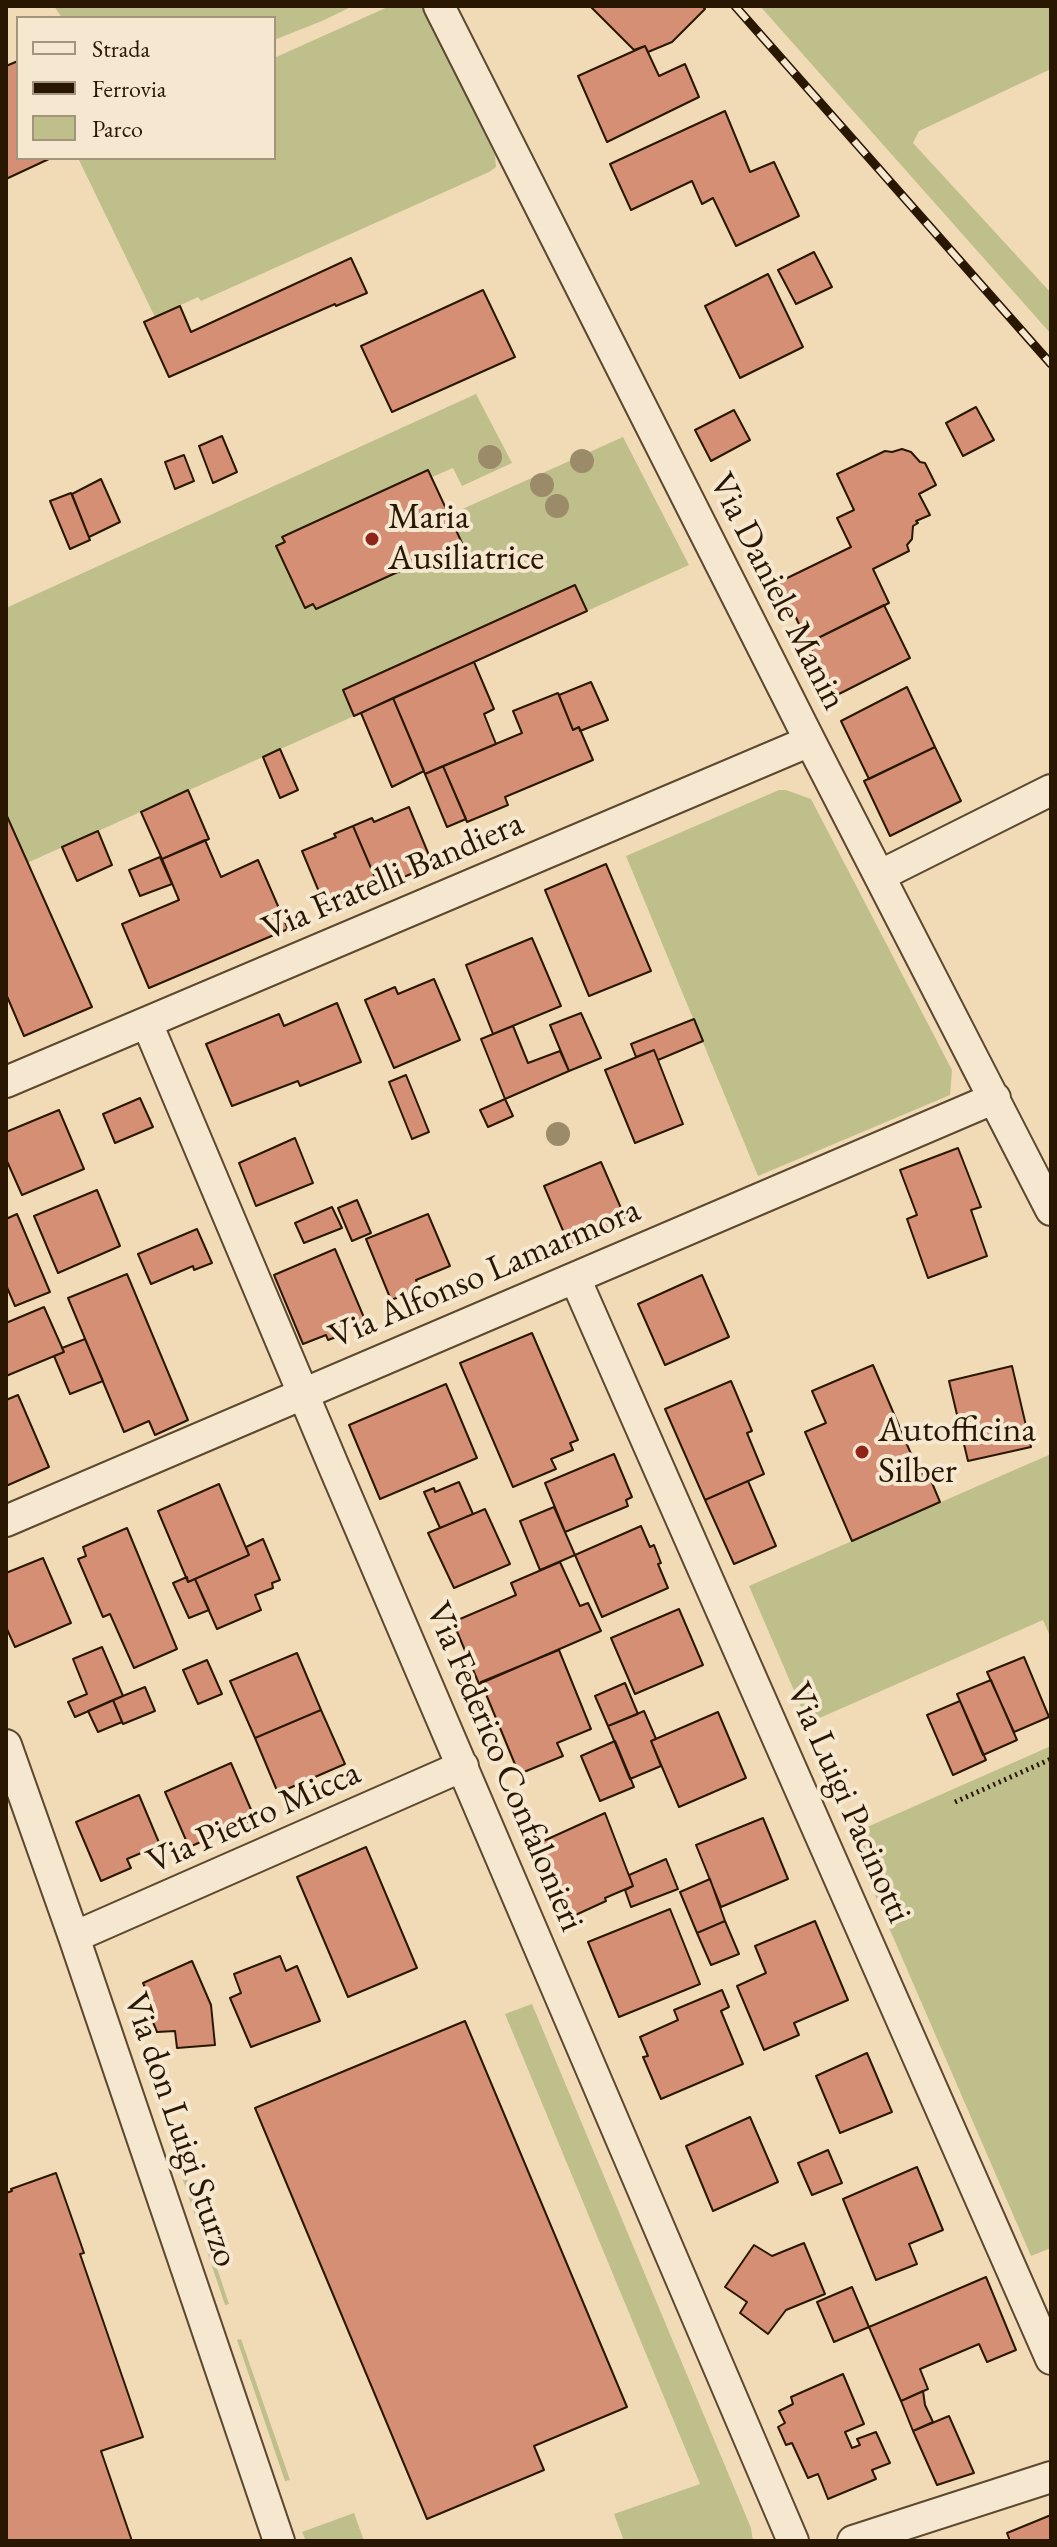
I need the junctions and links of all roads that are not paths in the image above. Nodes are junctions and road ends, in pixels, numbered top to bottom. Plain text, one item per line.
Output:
1 (439, 6) edge
2 (810, 741) junction
3 (1051, 790) edge
4 (881, 875) junction
5 (147, 1023) junction
6 (6, 1082) edge
7 (995, 1098) junction
8 (1051, 1210) edge
9 (575, 1278) junction
10 (303, 1393) junction
11 (6, 1521) edge
12 (6, 1745) edge
13 (463, 1766) junction
14 (74, 1937) junction
15 (1051, 2359) edge
16 (1051, 2477) edge
17 (279, 2541) edge
18 (793, 2541) edge
19 (853, 2541) edge

1 - 2 street, Via Daniele Manin
2 - 4 street, Via Daniele Manin
2 - 5 street, Via Fratelli Bandiera
3 - 4 street
4 - 7 street, Via Daniele Manin
5 - 6 street, Via Fratelli Bandiera
5 - 10 street, Via Federico Confalonieri
7 - 8 street, Via Daniele Manin
7 - 9 street, Via Alfonso Lamarmora
9 - 10 street, Via Alfonso Lamarmora
9 - 15 street, Via Luigi Pacinotti
10 - 11 street, Via Alfonso Lamarmora
10 - 13 street, Via Federico Confalonieri
12 - 14 street, Via don Luigi Sturzo
13 - 14 street, Via Pietro Micca
13 - 18 street, Via Federico Confalonieri
14 - 17 street, Via don Luigi Sturzo
16 - 19 street

